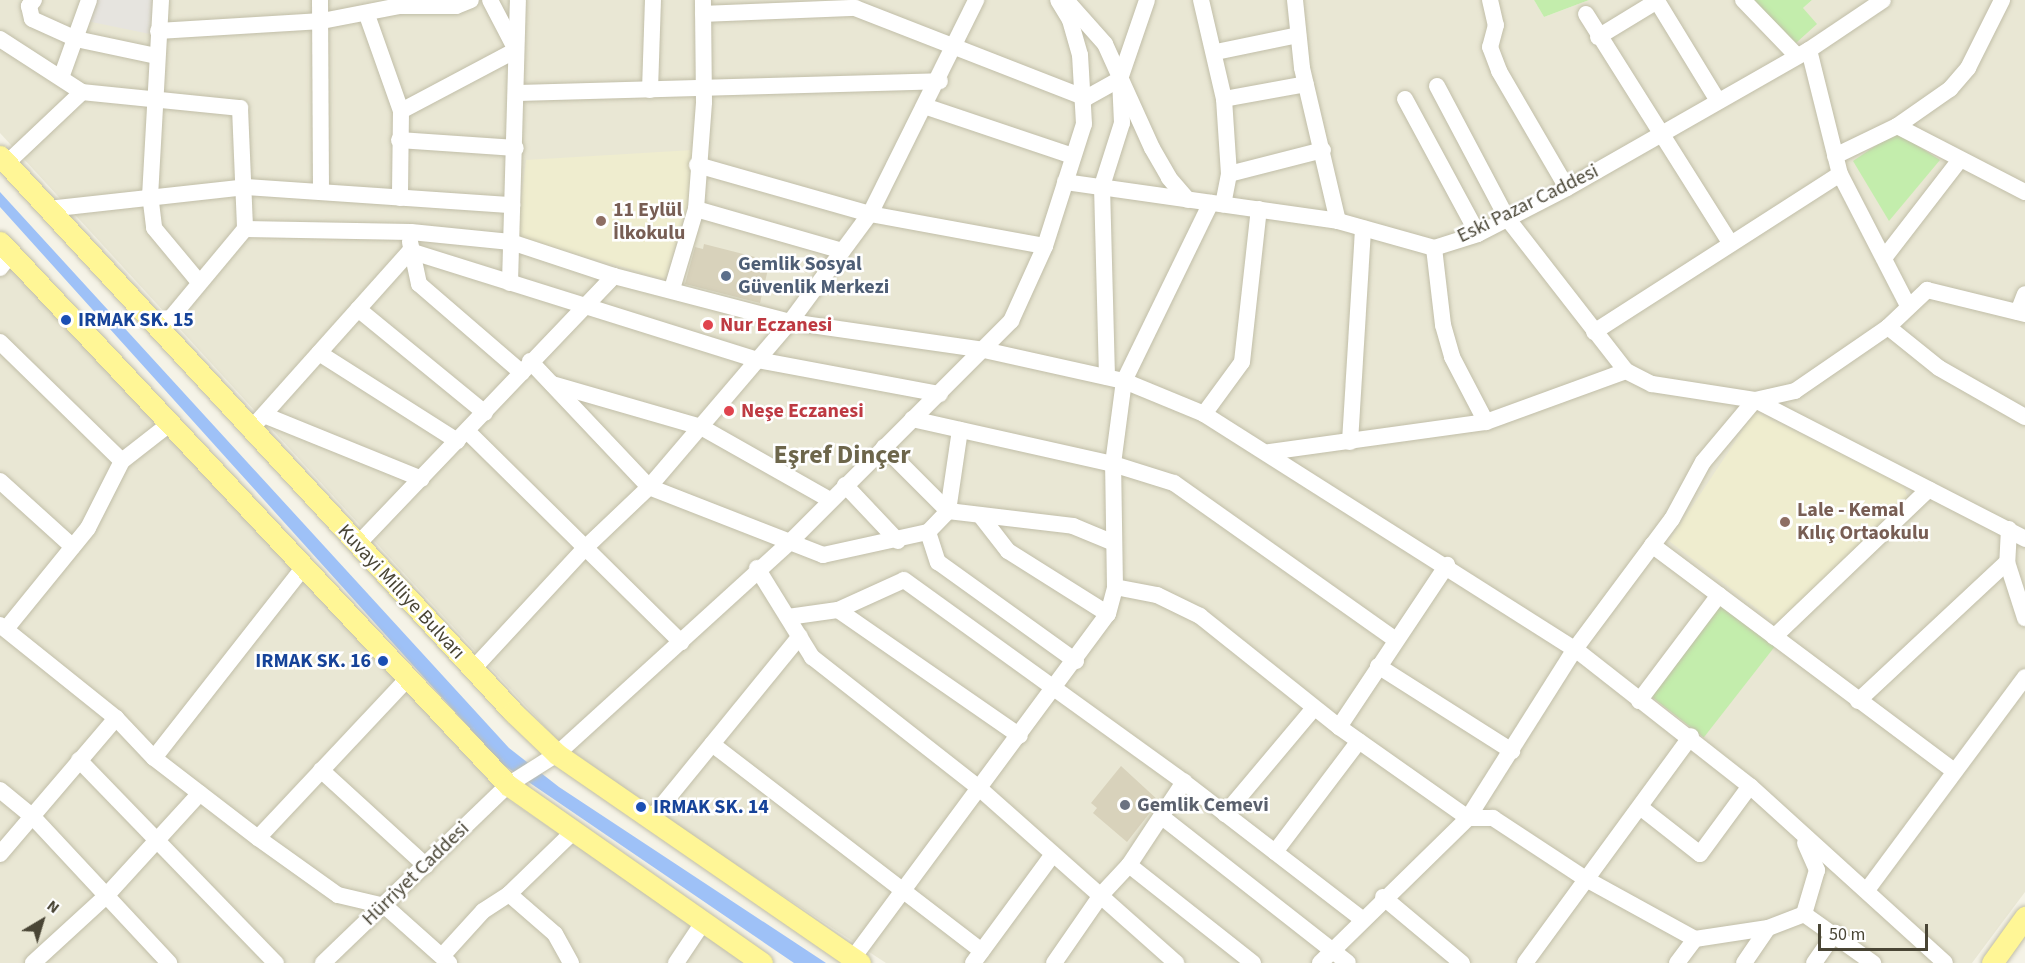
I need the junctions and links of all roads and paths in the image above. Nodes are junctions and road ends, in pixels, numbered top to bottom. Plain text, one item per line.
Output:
1 (34, 0) edge
2 (89, 0) edge
3 (161, 0) edge
4 (320, 0) edge
5 (471, 0) edge
6 (490, 0) edge
7 (518, 0) edge
8 (653, 0) edge
9 (976, 0) edge
10 (1058, 0) edge
11 (1066, 0) edge
12 (1147, 0) edge
13 (1201, 0) edge
14 (1295, 0) edge
15 (1490, 0) edge
16 (1743, 0) edge
17 (2002, 0) edge
18 (1877, 1) edge
19 (856, 4) edge
20 (703, 7) edge
21 (789, 7) edge
22 (1586, 14) dead end
23 (367, 15) junction
24 (322, 21) junction
25 (158, 31) junction
26 (1298, 35) junction
27 (1598, 37) junction
28 (0, 39) edge
29 (76, 39) junction
30 (956, 44) junction
31 (516, 50) junction
32 (1216, 52) junction
33 (1803, 53) junction
34 (156, 56) junction
35 (62, 75) junction
36 (1120, 79) junction
37 (940, 81) junction
38 (1306, 84) junction
39 (1437, 86) dead end
40 (704, 89) junction
41 (650, 90) junction
42 (82, 92) junction
43 (517, 93) junction
44 (1086, 98) junction
45 (1224, 99) junction
46 (1405, 99) dead end
47 (1718, 101) junction
48 (156, 102) junction
49 (927, 107) junction
50 (401, 111) junction
51 (1897, 126) junction
52 (1659, 136) junction
53 (399, 140) junction
54 (516, 148) junction
55 (1323, 150) junction
56 (1073, 156) junction
57 (1835, 156) junction
58 (3, 160) edge
59 (1959, 161) junction
60 (697, 165) junction
61 (1229, 174) junction
62 (1840, 174) junction
63 (1065, 182) junction
64 (1102, 186) junction
65 (246, 187) junction
66 (1567, 188) junction
67 (321, 192) junction
68 (2025, 192) edge
69 (150, 194) junction
70 (400, 198) junction
71 (1188, 200) junction
72 (1217, 204) junction
73 (512, 205) junction
74 (48, 209) junction
75 (696, 209) junction
76 (1259, 210) junction
77 (870, 214) junction
78 (1507, 218) junction
79 (1338, 221) junction
80 (1363, 228) junction
81 (245, 229) junction
82 (411, 232) junction
83 (1478, 234) junction
84 (511, 242) junction
85 (1730, 243) junction
86 (1045, 246) junction
87 (1434, 248) junction
88 (410, 251) junction
89 (843, 251) junction
90 (4, 255) edge
91 (1884, 258) junction
92 (614, 276) junction
93 (199, 282) junction
94 (510, 283) junction
95 (672, 289) junction
96 (2025, 294) edge
97 (1908, 306) junction
98 (587, 308) junction
99 (358, 309) junction
100 (2022, 313) edge
101 (790, 322) junction
102 (1888, 327) junction
103 (160, 331) junction
104 (1594, 332) junction
105 (0, 342) edge
106 (984, 350) junction
107 (319, 353) junction
108 (758, 360) junction
109 (526, 367) junction
110 (1626, 371) junction
111 (1107, 377) junction
112 (1124, 381) junction
113 (551, 384) junction
114 (940, 394) junction
115 (1755, 400) junction
116 (485, 413) junction
117 (1204, 414) junction
118 (2025, 417) edge
119 (912, 419) junction
120 (257, 422) junction
121 (1486, 422) junction
122 (168, 425) junction
123 (701, 427) junction
124 (960, 430) junction
125 (462, 436) junction
126 (1350, 442) junction
127 (884, 447) junction
128 (1269, 452) junction
129 (122, 461) junction
130 (1113, 464) junction
131 (422, 479) junction
132 (0, 481) edge
133 (844, 485) junction
134 (649, 487) junction
135 (1929, 489) junction
136 (830, 500) junction
137 (948, 512) junction
138 (980, 515) junction
139 (2009, 529) junction
140 (928, 532) junction
141 (2025, 539) edge
142 (792, 540) junction
143 (897, 541) junction
144 (1114, 543) junction
145 (357, 545) junction
146 (1652, 545) junction
147 (73, 547) junction
148 (584, 549) junction
149 (2007, 562) junction
150 (1447, 565) junction
151 (303, 568) junction
152 (757, 568) junction
153 (1115, 587) junction
154 (1719, 595) junction
155 (838, 610) junction
156 (1108, 614) junction
157 (788, 617) junction
158 (2025, 618) edge
159 (3, 627) edge
160 (800, 636) junction
161 (1774, 637) junction
162 (1396, 640) junction
163 (681, 642) junction
164 (1575, 649) junction
165 (1076, 661) junction
166 (1378, 666) junction
167 (473, 669) junction
168 (2025, 677) edge
169 (408, 678) junction
170 (1057, 688) junction
171 (1639, 701) junction
172 (1858, 701) junction
173 (1314, 708) junction
174 (116, 718) junction
175 (1339, 727) junction
176 (1020, 736) junction
177 (1691, 736) junction
178 (1359, 741) junction
179 (712, 744) junction
180 (1512, 751) junction
181 (557, 754) junction
182 (154, 758) junction
183 (79, 760) junction
184 (321, 770) junction
185 (1953, 770) junction
186 (1184, 782) junction
187 (508, 785) junction
188 (1750, 786) junction
189 (978, 787) junction
190 (0, 790) edge
191 (200, 793) junction
192 (1640, 807) junction
193 (1225, 813) junction
194 (33, 817) junction
195 (1162, 817) junction
196 (1468, 818) junction
197 (650, 820) junction
198 (572, 833) junction
199 (158, 838) junction
200 (258, 838) junction
201 (1803, 838) junction
202 (1275, 852) junction
203 (0, 854) edge
204 (1053, 854) junction
205 (1129, 865) junction
206 (426, 866) junction
207 (1586, 879) junction
208 (901, 890) junction
209 (1867, 890) junction
210 (509, 894) junction
211 (1101, 895) junction
212 (106, 896) junction
213 (1383, 897) junction
214 (385, 906) junction
215 (1804, 914) junction
216 (2025, 917) edge
217 (1363, 920) junction
218 (702, 924) junction
219 (1768, 928) junction
220 (1835, 933) junction
221 (1695, 939) junction
222 (1334, 951) junction
223 (978, 957) edge
224 (446, 959) edge
225 (856, 961) edge
226 (33, 963) edge
227 (169, 963) edge
228 (276, 963) edge
229 (323, 963) edge
230 (571, 963) edge
231 (676, 963) edge
232 (762, 963) edge
233 (1054, 963) edge
234 (1176, 963) edge
235 (1253, 963) edge
236 (1320, 963) edge
237 (1348, 963) edge
238 (1462, 963) edge
239 (1525, 963) edge
240 (1677, 963) edge
241 (1744, 963) edge
242 (1814, 963) edge
243 (1873, 963) edge
244 (1945, 963) edge
245 (1992, 963) edge

1 - 29 street
2 - 29 street
3 - 25 street
4 - 24 street
5 - 23 street
6 - 31 street
7 - 31 street
8 - 41 street
9 - 30 street
10 - 44 street
11 - 36 street
12 - 36 street
13 - 32 street
14 - 26 street
15 - 66 street
16 - 33 street
17 - 51 street
18 - 33 street, Eski Pazar Caddesi
19 - 21 street
19 - 30 street
20 - 21 street
20 - 40 street
22 - 27 street
23 - 24 street
23 - 50 street
24 - 25 street
24 - 67 street
25 - 34 street
26 - 32 street
26 - 38 street
27 - 47 street
27 - 52 street
28 - 35 street
29 - 34 street
29 - 35 street
30 - 37 street
30 - 44 street
31 - 43 street
31 - 50 street
32 - 45 street
33 - 47 street, Eski Pazar Caddesi
33 - 57 street
34 - 48 street
35 - 42 street
36 - 44 street
36 - 64 street
36 - 71 street
37 - 40 street
37 - 49 street
38 - 45 street
38 - 55 street
39 - 78 street
40 - 41 street
40 - 60 street
41 - 43 street
42 - 48 street
42 - 58 street
43 - 54 street
44 - 56 street, Hürriyet Caddesi
45 - 61 street
46 - 83 street
47 - 52 street, Eski Pazar Caddesi
48 - 65 street
48 - 69 street
49 - 56 street
49 - 77 street
50 - 53 street
51 - 57 street
51 - 59 street
52 - 66 street, Eski Pazar Caddesi
52 - 85 street
53 - 54 street
53 - 70 street
54 - 73 street
55 - 61 street
55 - 79 street
56 - 63 street, Hürriyet Caddesi
57 - 62 street
58 - 74 main road, Kuvayi Milliye Bulvarı
59 - 68 street
59 - 91 street
60 - 75 street
60 - 77 street
61 - 72 street
62 - 85 street
62 - 91 street
63 - 64 street, Eski Pazar Caddesi
63 - 86 street, Hürriyet Caddesi
64 - 71 street, Eski Pazar Caddesi
64 - 111 street
65 - 67 street
65 - 69 street
65 - 81 street
66 - 78 street, Eski Pazar Caddesi
67 - 70 street
69 - 74 street
69 - 93 street
70 - 73 street
71 - 72 street, Eski Pazar Caddesi
72 - 76 street, Eski Pazar Caddesi
72 - 112 street
73 - 84 street
74 - 103 main road, Kuvayi Milliye Bulvarı
75 - 89 street
75 - 95 street
76 - 79 street, Eski Pazar Caddesi
76 - 117 street
77 - 86 street
77 - 89 street
78 - 83 street, Eski Pazar Caddesi
78 - 104 street
79 - 80 street, Eski Pazar Caddesi
80 - 87 street, Eski Pazar Caddesi
80 - 126 street
81 - 82 street
81 - 93 street
82 - 84 street
82 - 88 street
83 - 87 street, Eski Pazar Caddesi
84 - 92 street
84 - 94 street
85 - 104 street
86 - 106 street, Hürriyet Caddesi
87 - 121 street
88 - 94 street
88 - 99 street
88 - 109 street
89 - 101 street
90 - 122 main road
91 - 97 street
92 - 95 street
92 - 98 street
93 - 103 street
94 - 98 street
95 - 101 street
96 - 100 street
97 - 100 street
97 - 102 street
98 - 108 street
98 - 109 street
99 - 107 street
99 - 116 street
101 - 106 street
101 - 108 street
102 - 115 street
102 - 118 street
103 - 120 main road, Kuvayi Milliye Bulvarı
104 - 110 street
105 - 129 street
106 - 111 street
106 - 114 street, Hürriyet Caddesi
107 - 120 street
107 - 125 street
108 - 114 street
108 - 123 street
109 - 113 street
109 - 116 street
110 - 115 street
110 - 121 street
111 - 112 street
112 - 117 street
112 - 130 street
113 - 123 street
113 - 134 street
114 - 119 street, Hürriyet Caddesi
115 - 135 street
115 - 146 street
116 - 125 street
117 - 128 street
119 - 124 street
119 - 127 street, Hürriyet Caddesi
120 - 131 street
120 - 145 main road, Kuvayi Milliye Bulvarı
121 - 126 street
122 - 129 street
122 - 151 main road
123 - 134 street
123 - 136 street
124 - 130 street
124 - 137 street
125 - 131 street
125 - 148 street
126 - 128 street
127 - 133 street, Hürriyet Caddesi
127 - 137 street
128 - 150 street
129 - 147 street
130 - 144 street
130 - 162 street
131 - 145 street
132 - 147 street
133 - 136 street, Hürriyet Caddesi
133 - 143 street
134 - 142 street
134 - 148 street
135 - 139 street
135 - 161 street
136 - 142 street, Hürriyet Caddesi
137 - 138 street
137 - 140 street
138 - 144 street
138 - 156 street
139 - 141 street
139 - 149 street
140 - 143 street
140 - 165 street
142 - 143 street
142 - 152 street, Hürriyet Caddesi
144 - 153 street
145 - 167 main road, Kuvayi Milliye Bulvarı
146 - 154 street
146 - 164 street
147 - 159 street
148 - 163 street
148 - 167 street
149 - 158 street
149 - 172 street
150 - 162 street
150 - 164 street
151 - 169 main road
151 - 182 street
152 - 157 street
152 - 163 street, Hürriyet Caddesi
153 - 156 street
153 - 173 street
154 - 161 street
154 - 171 street
155 - 157 street
155 - 170 street
155 - 176 street
156 - 165 street
157 - 160 street
159 - 174 street
160 - 179 street
160 - 189 street
161 - 172 street
162 - 166 street
163 - 181 street, Hürriyet Caddesi
164 - 171 street
164 - 180 street
165 - 170 street
166 - 175 street
166 - 180 street
167 - 181 main road, Kuvayi Milliye Bulvarı
168 - 185 street
169 - 184 street
169 - 187 main road
170 - 176 street
170 - 186 street
171 - 177 street
172 - 185 street
173 - 175 street
173 - 193 street
174 - 182 street
174 - 183 street
175 - 178 street
176 - 189 street
177 - 188 street
177 - 192 street
178 - 196 street
178 - 202 street
179 - 197 street
179 - 208 street
180 - 196 street
181 - 187 street, Hürriyet Caddesi
181 - 197 main road, Kuvayi Milliye Bulvarı
182 - 191 street
183 - 194 street
183 - 199 street
184 - 200 street
184 - 206 street
185 - 209 street
186 - 193 street
186 - 195 street
187 - 198 main road
187 - 206 street, Hürriyet Caddesi
188 - 192 street
188 - 201 street
189 - 204 street
189 - 208 street
190 - 194 street
191 - 199 street
191 - 200 street
192 - 207 street
193 - 202 street
194 - 203 street
194 - 212 street
195 - 205 street
195 - 222 street
196 - 207 street
196 - 213 street
197 - 225 main road, Kuvayi Milliye Bulvarı
198 - 210 street
198 - 218 main road
199 - 212 street
199 - 228 street
200 - 214 street
201 - 209 street
201 - 215 street
202 - 217 street
204 - 211 street
204 - 223 street
205 - 211 street
205 - 235 street
206 - 214 street, Hürriyet Caddesi
207 - 221 street
207 - 239 street
208 - 223 street
208 - 225 street
209 - 244 street
210 - 224 street
210 - 230 street
211 - 233 street
211 - 234 street
212 - 226 street
212 - 227 street
213 - 217 street
213 - 238 street
214 - 224 street
214 - 229 street, Hürriyet Caddesi
215 - 219 street
215 - 220 street
216 - 245 main road
217 - 222 street
218 - 231 street
218 - 232 main road
219 - 221 street
219 - 241 street
220 - 242 street
220 - 243 street
221 - 240 street
222 - 236 street
222 - 237 street

